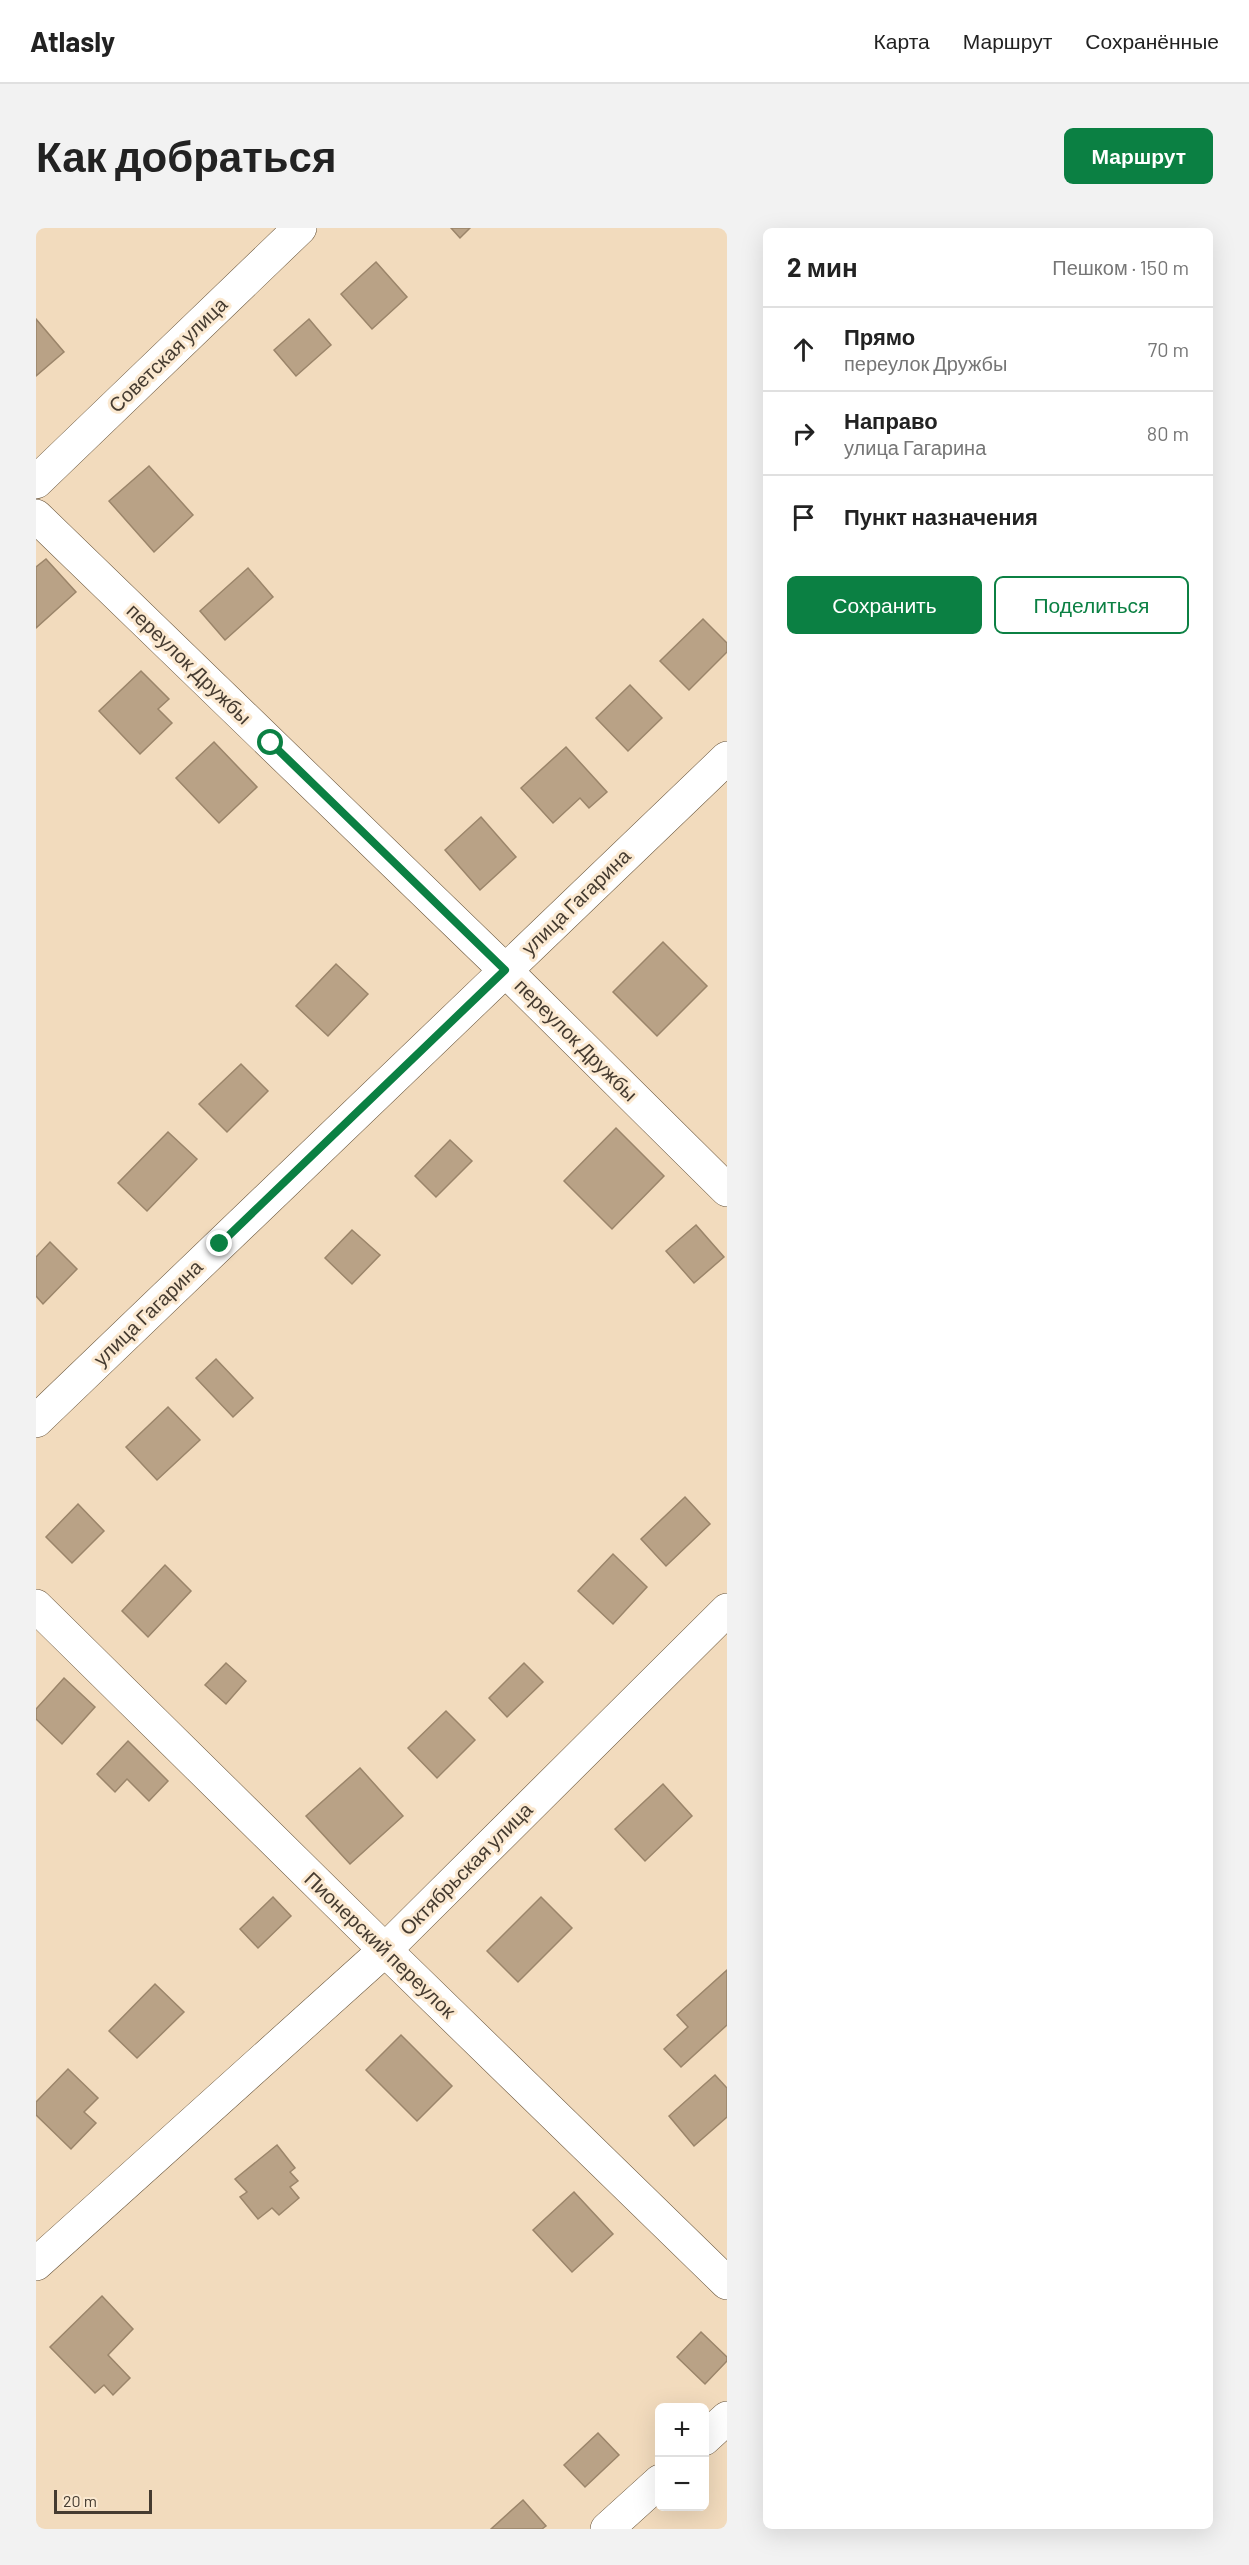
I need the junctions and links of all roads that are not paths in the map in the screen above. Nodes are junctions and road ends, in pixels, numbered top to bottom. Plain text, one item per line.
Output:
1 (300, 228) edge
2 (36, 482) edge
3 (36, 516) edge
4 (727, 758) edge
5 (505, 970) junction
6 (727, 1190) edge
7 (36, 1421) edge
8 (36, 1606) edge
9 (727, 1610) edge
10 (385, 1950) junction
11 (36, 2264) edge
12 (727, 2283) edge
13 (727, 2418) edge
14 (709, 2435) edge
15 (655, 2486) edge
16 (607, 2529) edge

1 - 2 street, Советская улица
3 - 5 street, переулок Дружбы
4 - 5 street, улица Гагарина
5 - 6 street, переулок Дружбы
5 - 7 street, улица Гагарина
8 - 10 street, Пионерский переулок
9 - 10 street, Октябрьская улица
10 - 11 street, Октябрьская улица
10 - 12 street, Пионерский переулок
13 - 14 street
15 - 16 street

